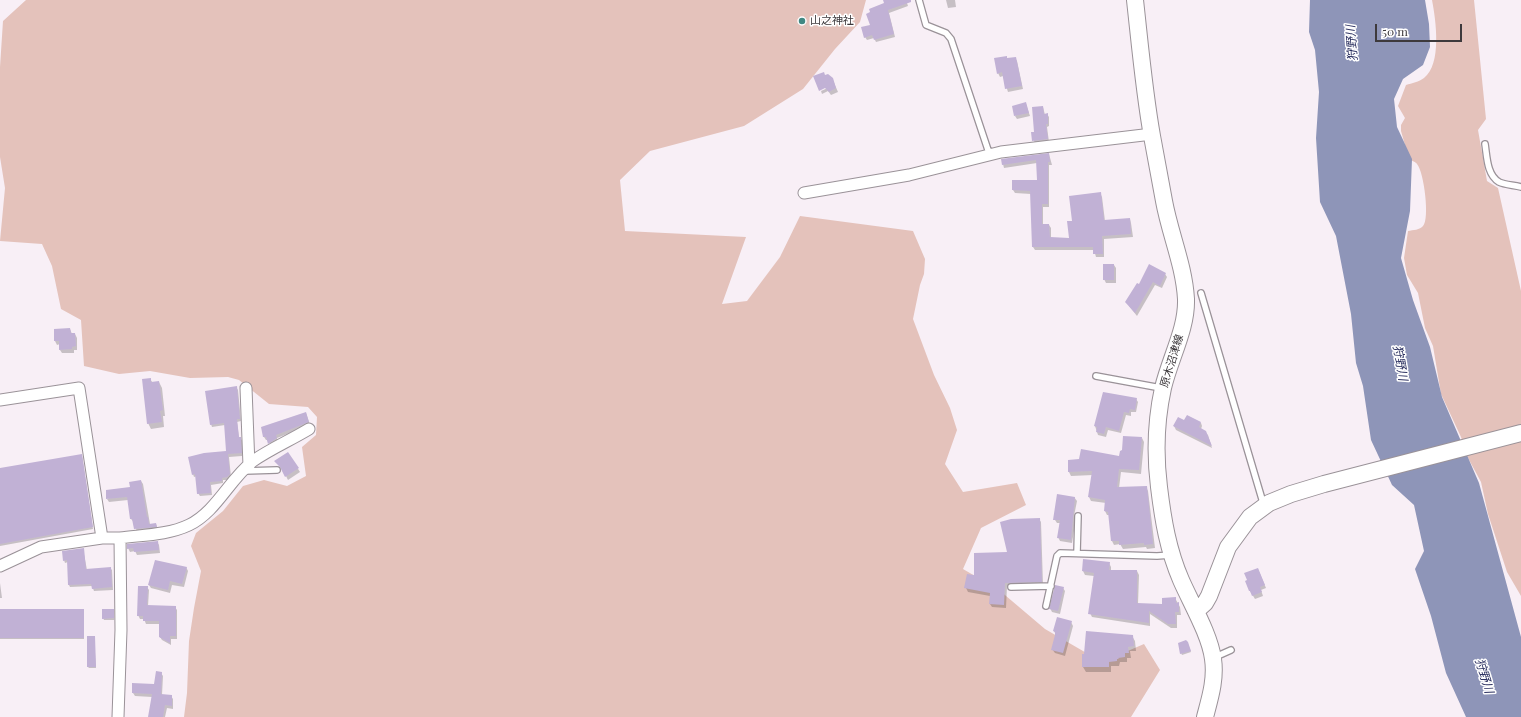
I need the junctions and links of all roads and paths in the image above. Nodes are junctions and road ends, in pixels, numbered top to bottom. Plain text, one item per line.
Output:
1 (918, 0) edge
2 (1135, 0) edge
3 (1152, 134) junction
4 (1485, 144) dead end
5 (993, 154) junction
6 (1521, 187) edge
7 (804, 193) dead end
8 (1201, 293) dead end
9 (1096, 376) dead end
10 (246, 388) dead end
11 (1163, 389) junction
12 (0, 400) edge
13 (309, 429) dead end
14 (1521, 434) edge
15 (246, 468) junction
16 (277, 470) dead end
17 (1266, 504) junction
18 (1078, 516) dead end
19 (102, 538) junction
20 (120, 538) junction
21 (1076, 553) junction
22 (1171, 555) junction
23 (0, 566) edge
24 (1050, 586) junction
25 (1011, 587) dead end
26 (1046, 606) dead end
27 (1196, 611) junction
28 (1231, 650) dead end
29 (1213, 658) junction
30 (118, 717) edge
31 (1205, 717) edge

1 - 5 lane
2 - 3 main road, 原木沼津線
3 - 5 street
3 - 11 main road, 原木沼津線
4 - 6 lane
5 - 7 street
8 - 17 lane
9 - 11 lane
10 - 15 street
11 - 22 main road, 原木沼津線
12 - 19 street
13 - 15 street
14 - 17 main road
15 - 16 lane
15 - 20 street
17 - 27 main road
18 - 21 lane
19 - 20 street
19 - 23 street
20 - 30 street
21 - 22 lane
21 - 24 lane
22 - 27 main road, 原木沼津線
24 - 25 lane
24 - 26 lane
27 - 29 main road, 原木沼津線
28 - 29 lane
29 - 31 main road, 原木沼津線

